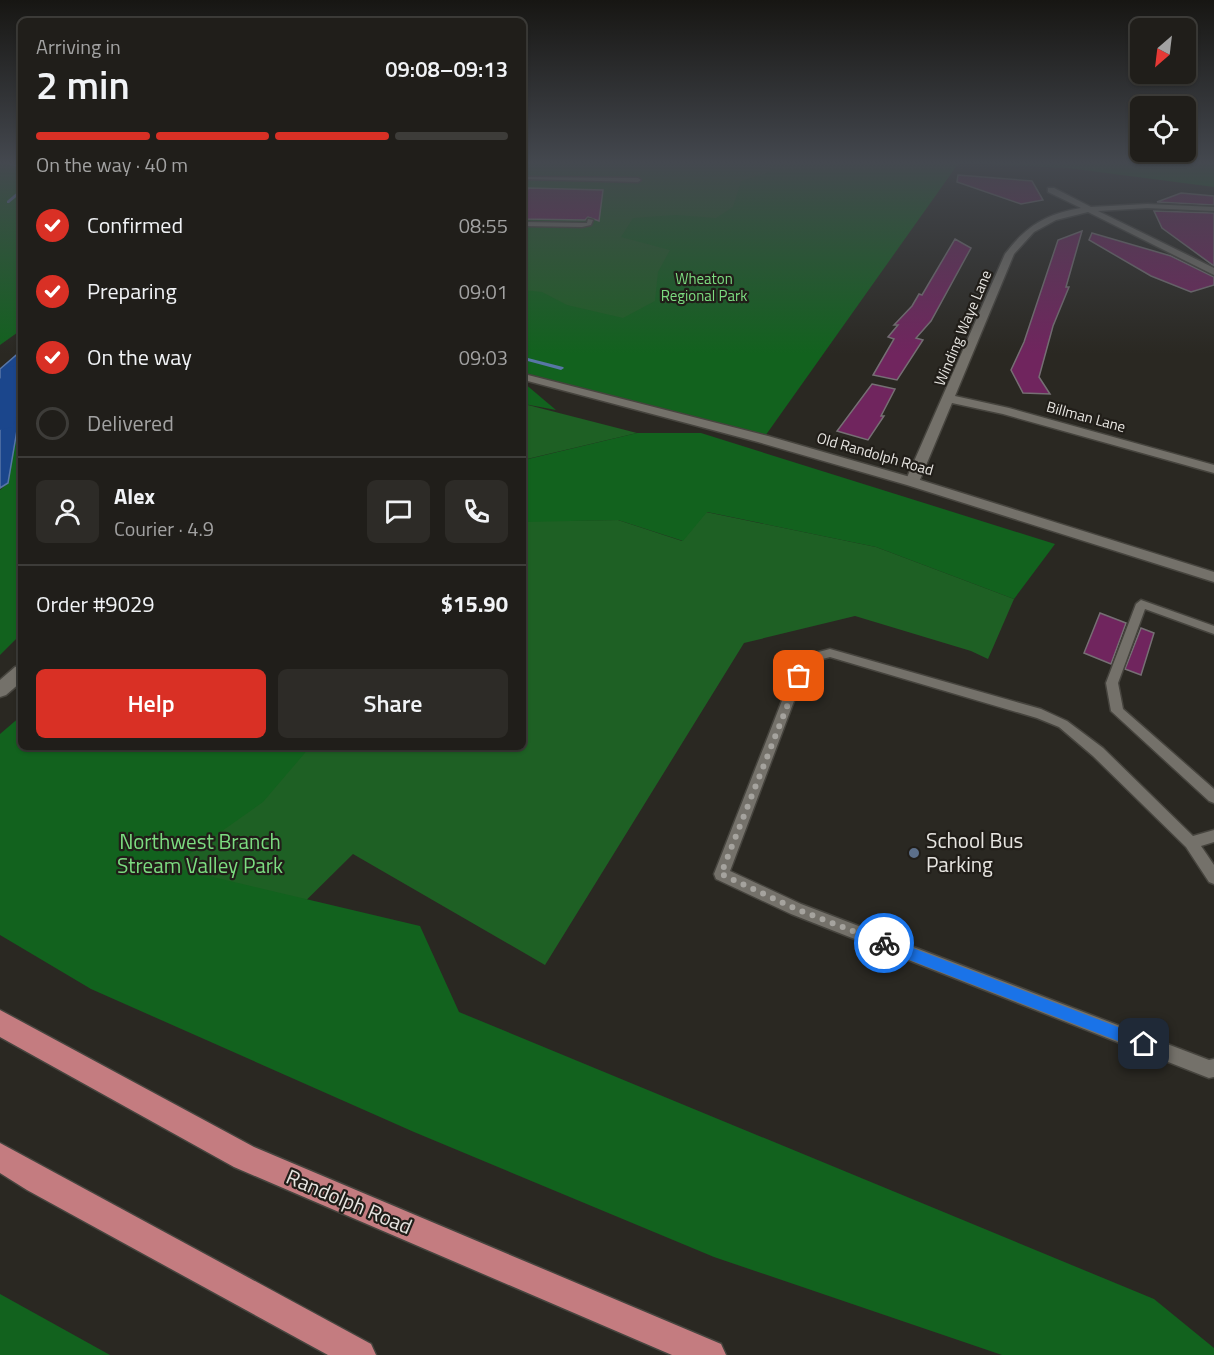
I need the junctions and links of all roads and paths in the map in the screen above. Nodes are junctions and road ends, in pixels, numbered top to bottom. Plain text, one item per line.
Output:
1 (1034, 227) edge
2 (1125, 227) edge
3 (1214, 272) edge
4 (526, 378) edge
5 (950, 399) junction
6 (1214, 469) edge
7 (912, 482) junction
8 (1214, 577) edge
9 (1214, 630) edge
10 (18, 675) edge
11 (0, 690) edge
12 (1214, 796) edge
13 (1214, 836) edge
14 (1191, 843) junction
15 (1214, 877) edge
16 (0, 1023) edge
17 (1214, 1068) edge
18 (0, 1157) edge
19 (360, 1355) edge
20 (710, 1355) edge

1 - 5 street, Winding Waye Lane
2 - 3 street
4 - 7 street, Old Randolph Road
5 - 6 street, Billman Lane
5 - 7 street, Winding Waye Lane
7 - 8 street, Old Randolph Road
9 - 12 lane
10 - 11 street
13 - 14 lane
14 - 15 lane
14 - 17 lane
16 - 20 main road, Randolph Road
18 - 19 main road

